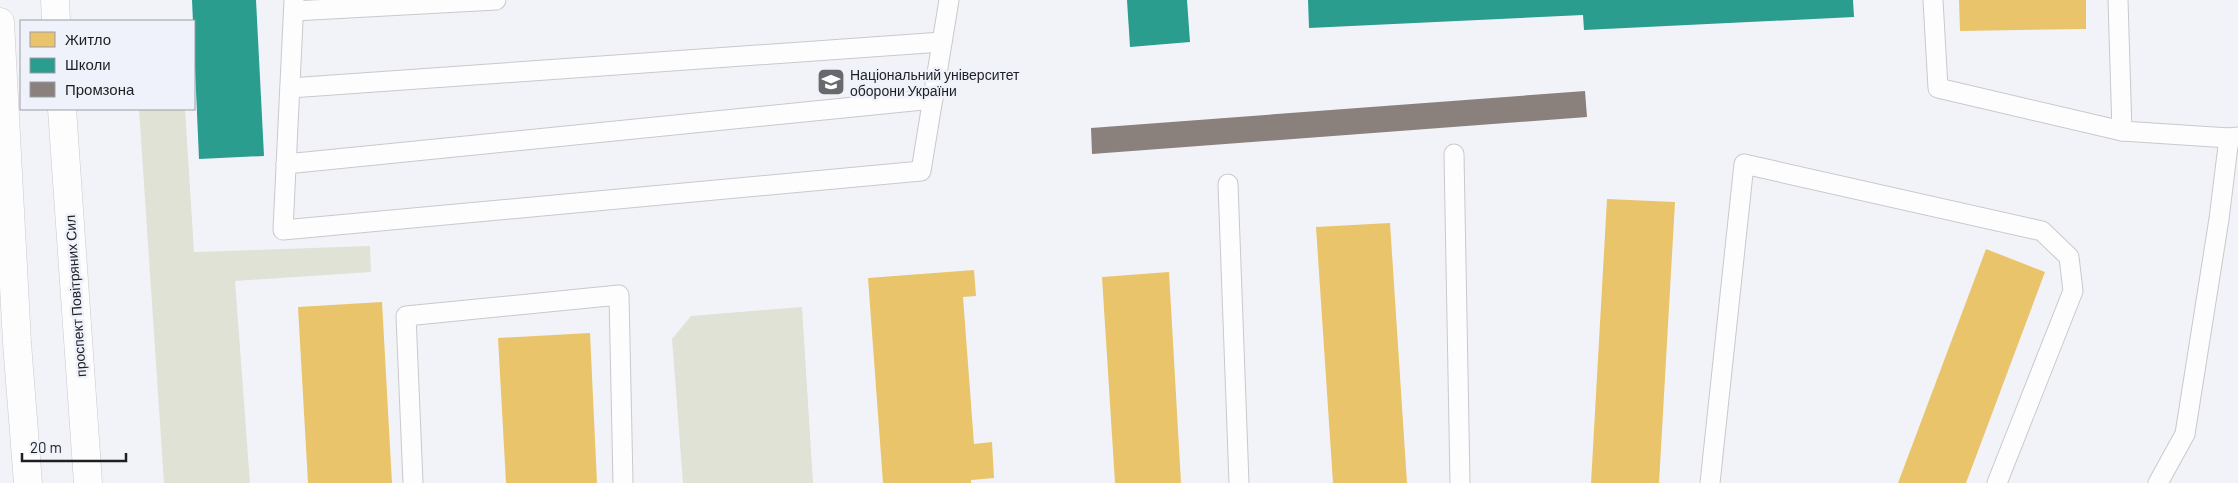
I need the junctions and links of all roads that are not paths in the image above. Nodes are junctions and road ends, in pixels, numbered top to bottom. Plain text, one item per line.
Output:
1 (55, 0) edge
2 (496, 0) edge
3 (949, 0) edge
4 (1933, 0) edge
5 (2118, 0) edge
6 (294, 6) edge
7 (56, 20) edge
8 (0, 22) edge
9 (942, 42) junction
10 (290, 88) junction
11 (933, 99) junction
12 (62, 110) edge
13 (2122, 131) junction
14 (2234, 138) edge
15 (1454, 154) dead end
16 (286, 164) junction
17 (1228, 184) dead end
18 (5, 216) edge
19 (8, 344) edge
20 (28, 483) edge
21 (88, 483) edge
22 (413, 483) edge
23 (623, 483) edge
24 (1239, 483) edge
25 (1460, 483) edge
26 (1710, 483) edge
27 (1996, 483) edge
28 (2158, 483) edge

1 - 7 main road
2 - 6 lane
3 - 9 lane
4 - 13 lane
5 - 13 lane
6 - 10 lane
8 - 18 main road
9 - 10 lane
9 - 11 lane
10 - 16 lane
11 - 16 lane
11 - 16 lane
12 - 21 main road, проспект Повітряних Сил
13 - 14 lane
14 - 28 lane
15 - 25 lane
17 - 24 lane
18 - 19 main road
19 - 20 main road
22 - 23 lane
26 - 27 lane

